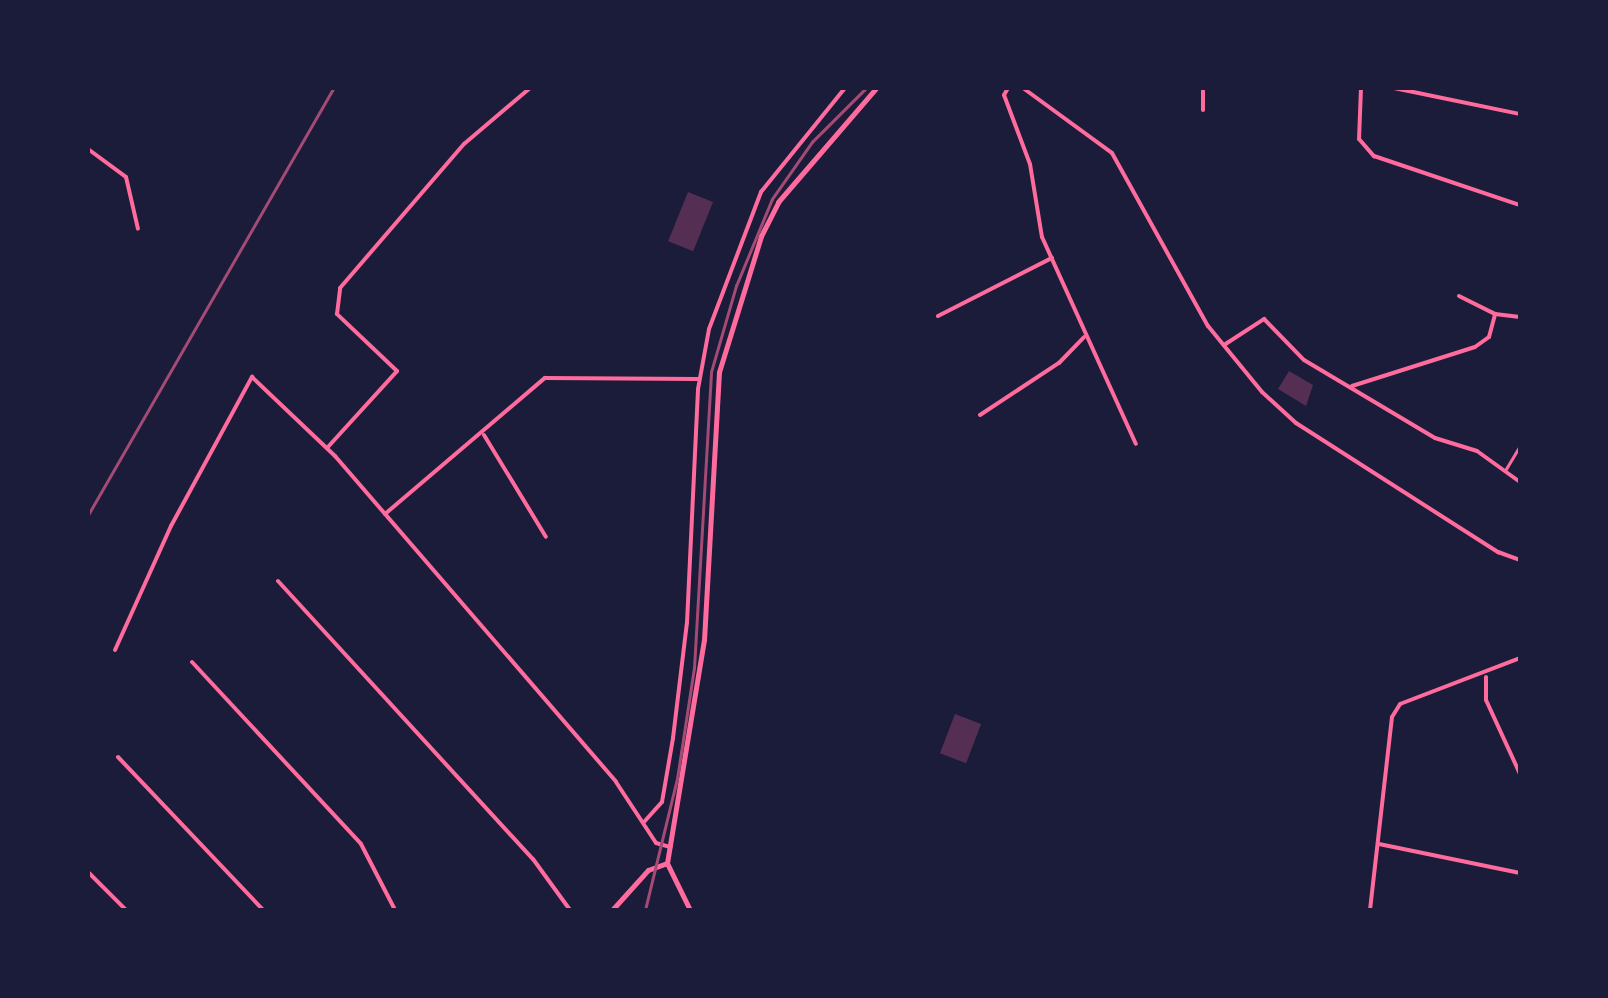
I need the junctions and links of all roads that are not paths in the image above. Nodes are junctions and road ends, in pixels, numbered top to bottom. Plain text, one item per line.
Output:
1 (530, 88) edge
2 (845, 88) edge
3 (876, 88) edge
4 (1008, 88) edge
5 (1023, 88) edge
6 (1203, 88) edge
7 (1361, 88) edge
8 (1394, 88) edge
9 (1203, 110) dead end
10 (1520, 114) edge
11 (88, 149) edge
12 (1520, 205) edge
13 (138, 229) dead end
14 (1052, 258) junction
15 (1459, 296) dead end
16 (1495, 314) junction
17 (938, 316) dead end
18 (1520, 318) edge
19 (1084, 337) junction
20 (1222, 346) junction
21 (699, 379) junction
22 (1349, 387) junction
23 (980, 415) dead end
24 (483, 433) junction
25 (1136, 444) dead end
26 (1520, 446) edge
27 (328, 448) junction
28 (1506, 469) junction
29 (1520, 482) edge
30 (385, 514) junction
31 (546, 538) dead end
32 (1520, 560) edge
33 (278, 580) dead end
34 (115, 650) dead end
35 (1520, 658) edge
36 (192, 662) dead end
37 (1486, 676) junction
38 (118, 757) dead end
39 (1520, 774) edge
40 (644, 822) junction
41 (1379, 844) junction
42 (670, 847) junction
43 (667, 863) junction
44 (88, 872) edge
45 (1520, 873) edge
46 (126, 910) edge
47 (264, 910) edge
48 (395, 910) edge
49 (570, 910) edge
50 (612, 910) edge
51 (690, 910) edge
52 (1370, 910) edge

1 - 27 street
2 - 21 street
3 - 42 street
4 - 14 street
5 - 20 street
6 - 9 street
7 - 12 street
8 - 10 street
11 - 13 street
14 - 17 street
14 - 19 street
15 - 16 street
16 - 18 street
16 - 22 street
19 - 23 street
19 - 25 street
20 - 22 street
20 - 32 street
21 - 24 street
21 - 40 street
22 - 28 street
24 - 30 street
24 - 31 street
26 - 28 lane
27 - 30 street
27 - 34 street
28 - 29 street
30 - 40 street
33 - 49 street
35 - 37 street
36 - 48 street
37 - 39 street
37 - 41 street
38 - 47 street
40 - 42 street
41 - 45 street
41 - 52 street
42 - 43 street
43 - 50 street
43 - 51 street
44 - 46 street

